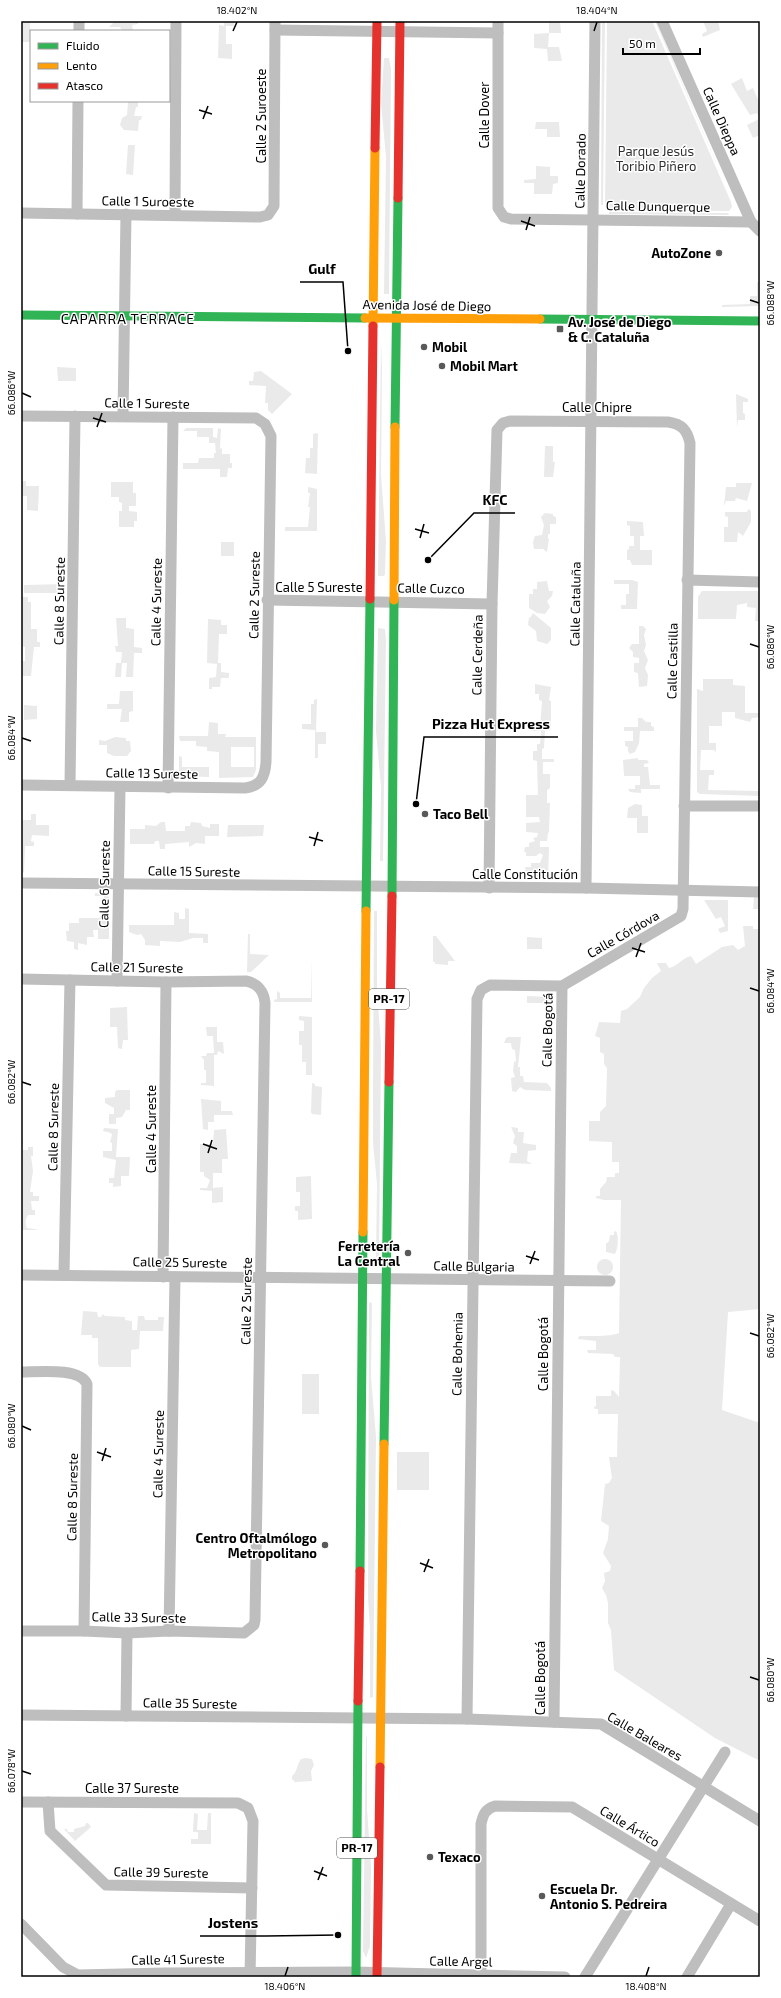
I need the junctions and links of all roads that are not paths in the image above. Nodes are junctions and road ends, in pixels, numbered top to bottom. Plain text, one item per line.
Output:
1 (176, 21) edge
2 (498, 21) edge
3 (595, 21) edge
4 (662, 21) edge
5 (275, 26) edge
6 (377, 26) edge
7 (400, 26) edge
8 (498, 33) junction
9 (78, 102) edge
10 (498, 208) joint
11 (272, 210) joint
12 (21, 213) edge
13 (77, 214) junction
14 (126, 214) junction
15 (175, 215) junction
16 (594, 219) junction
17 (751, 222) junction
18 (760, 230) edge
19 (21, 315) edge
20 (124, 316) junction
21 (373, 317) junction
22 (396, 318) junction
23 (593, 321) junction
24 (760, 321) edge
25 (21, 416) edge
26 (75, 416) junction
27 (123, 416) junction
28 (173, 417) junction
29 (591, 421) junction
30 (502, 423) joint
31 (269, 429) joint
32 (687, 432) joint
33 (687, 580) junction
34 (760, 582) edge
35 (268, 600) junction
36 (369, 601) junction
37 (394, 602) junction
38 (492, 604) junction
39 (266, 762) joint
40 (21, 785) edge
41 (70, 785) junction
42 (120, 787) junction
43 (168, 788) junction
44 (684, 806) junction
45 (760, 806) edge
46 (21, 883) edge
47 (118, 884) junction
48 (366, 886) junction
49 (390, 887) junction
50 (489, 888) junction
51 (586, 888) junction
52 (683, 890) junction
53 (760, 892) edge
54 (21, 979) edge
55 (70, 980) junction
56 (117, 981) junction
57 (166, 982) junction
58 (252, 983) joint
59 (562, 986) junction
60 (64, 1274) junction
61 (21, 1275) edge
62 (163, 1276) junction
63 (175, 1277) junction
64 (261, 1277) junction
65 (363, 1279) junction
66 (386, 1279) junction
67 (472, 1280) junction
68 (557, 1281) junction
69 (610, 1281) dead end
70 (21, 1372) edge
71 (254, 1625) joint
72 (21, 1631) edge
73 (84, 1631) junction
74 (169, 1632) junction
75 (128, 1634) junction
76 (21, 1715) edge
77 (126, 1716) junction
78 (358, 1719) junction
79 (380, 1719) junction
80 (467, 1719) junction
81 (554, 1722) junction
82 (725, 1752) dead end
83 (704, 1787) junction
84 (21, 1802) edge
85 (48, 1802) junction
86 (760, 1821) edge
87 (659, 1860) junction
88 (252, 1888) junction
89 (731, 1904) junction
90 (760, 1921) edge
91 (21, 1924) edge
92 (250, 1974) edge
93 (165, 1975) edge
94 (356, 1975) edge
95 (377, 1975) edge
96 (78, 1976) edge
97 (481, 1976) edge
98 (565, 1977) edge
99 (585, 1977) edge
100 (687, 1977) edge

1 - 15 street
2 - 8 street, Calle Dover
3 - 16 street, Calle Dorado
4 - 17 street, Calle Dieppa
5 - 6 street
5 - 11 street, Calle 2 Suroeste
6 - 7 street
6 - 21 main road, PR-17
7 - 8 street
7 - 22 main road, PR-17
8 - 10 street, Calle Dover
9 - 13 street
10 - 16 street, Calle Dunquerque
11 - 15 street, Calle 1 Suroeste
12 - 13 street, Calle 1 Suroeste
13 - 14 street, Calle 1 Suroeste
14 - 15 street, Calle 1 Suroeste
14 - 20 street
16 - 17 street, Calle Dunquerque
16 - 23 street, Calle Dorado
17 - 18 street, Calle Dieppa
19 - 20 main road, Avenida José de Diego
20 - 21 main road, Avenida José de Diego
20 - 27 street
21 - 22 main road, Avenida José de Diego
21 - 36 main road, PR-17
22 - 23 main road, Avenida José de Diego
22 - 37 main road, PR-17
23 - 24 main road, Avenida José de Diego
23 - 29 street, Calle Cataluña
25 - 26 street, Calle 1 Sureste
26 - 27 street, Calle 1 Sureste
26 - 41 street, Calle 8 Sureste
27 - 28 street, Calle 1 Sureste
28 - 31 street, Calle 1 Sureste
28 - 43 street, Calle 4 Sureste
29 - 30 street, Calle Chipre
29 - 32 street, Calle Chipre
29 - 51 street, Calle Cataluña
30 - 38 street, Calle Cerdeña
31 - 35 street, Calle 2 Sureste
32 - 33 street, Calle Castilla
33 - 34 street
33 - 44 street, Calle Castilla
35 - 36 street, Calle 5 Sureste
35 - 39 street, Calle 2 Sureste
36 - 37 street, Calle Cuzco
36 - 48 main road, PR-17
37 - 38 street, Calle Cuzco
37 - 49 main road, PR-17
38 - 50 street, Calle Cerdeña
39 - 43 street, Calle 13 Sureste
40 - 41 street, Calle 13 Sureste
41 - 42 street, Calle 13 Sureste
42 - 43 street, Calle 13 Sureste
42 - 47 street, Calle 6 Sureste
44 - 45 street
44 - 52 street, Calle Castilla
46 - 47 street, Calle 15 Sureste
47 - 48 street, Calle 15 Sureste
47 - 56 street, Calle 6 Sureste
48 - 49 street, Calle Constitución
48 - 65 main road, PR-17
49 - 50 street, Calle Constitución
49 - 66 main road, PR-17
50 - 51 street, Calle Constitución
51 - 52 street, Calle Constitución
52 - 53 street
52 - 59 street, Calle Córdova
54 - 55 street, Calle 21 Sureste
55 - 56 street, Calle 21 Sureste
55 - 60 street, Calle 8 Sureste
56 - 57 street, Calle 21 Sureste
57 - 58 street, Calle 21 Sureste
57 - 62 street, Calle 4 Sureste
58 - 64 street, Calle 2 Sureste
59 - 67 street, Calle Bohemia
59 - 68 street, Calle Bogotá
60 - 61 street, Calle 25 Sureste
60 - 62 street, Calle 25 Sureste
62 - 63 street, Calle 25 Sureste
63 - 64 street, Calle 25 Sureste
63 - 74 street, Calle 4 Sureste
64 - 65 street, Calle 25 Sureste
64 - 71 street, Calle 2 Sureste
65 - 66 street, Calle Bulgaria
65 - 78 main road, PR-17
66 - 67 street, Calle Bulgaria
66 - 79 main road, PR-17
67 - 68 street, Calle Bulgaria
67 - 80 street, Calle Bohemia
68 - 69 street, Calle Bulgaria
68 - 81 street, Calle Bogotá
70 - 73 street, Calle 8 Sureste
71 - 74 street, Calle 33 Sureste
72 - 73 street, Calle 33 Sureste
73 - 75 street, Calle 33 Sureste
74 - 75 street, Calle 33 Sureste
75 - 77 street
76 - 77 street, Calle 35 Sureste
77 - 78 street, Calle 35 Sureste
78 - 79 street, Calle Baleares
78 - 94 main road, PR-17
79 - 80 street, Calle Baleares
79 - 95 main road, PR-17
80 - 81 street, Calle Baleares
81 - 83 street, Calle Baleares
82 - 83 street
83 - 86 street, Calle Baleares
83 - 87 street
84 - 85 street, Calle 37 Sureste
85 - 88 street, Calle 39 Sureste
85 - 88 street, Calle 37 Sureste
87 - 89 street, Calle Ártico
87 - 97 street, Calle Ártico
87 - 99 street
88 - 92 street
89 - 90 street, Calle Ártico
89 - 100 street
91 - 96 street, Calle 41 Sureste
92 - 93 street, Calle 41 Sureste
92 - 94 street, Calle 41 Sureste
93 - 96 street, Calle 41 Sureste
94 - 95 street, Calle Argel
95 - 97 street, Calle Argel
97 - 98 street, Calle Argel

